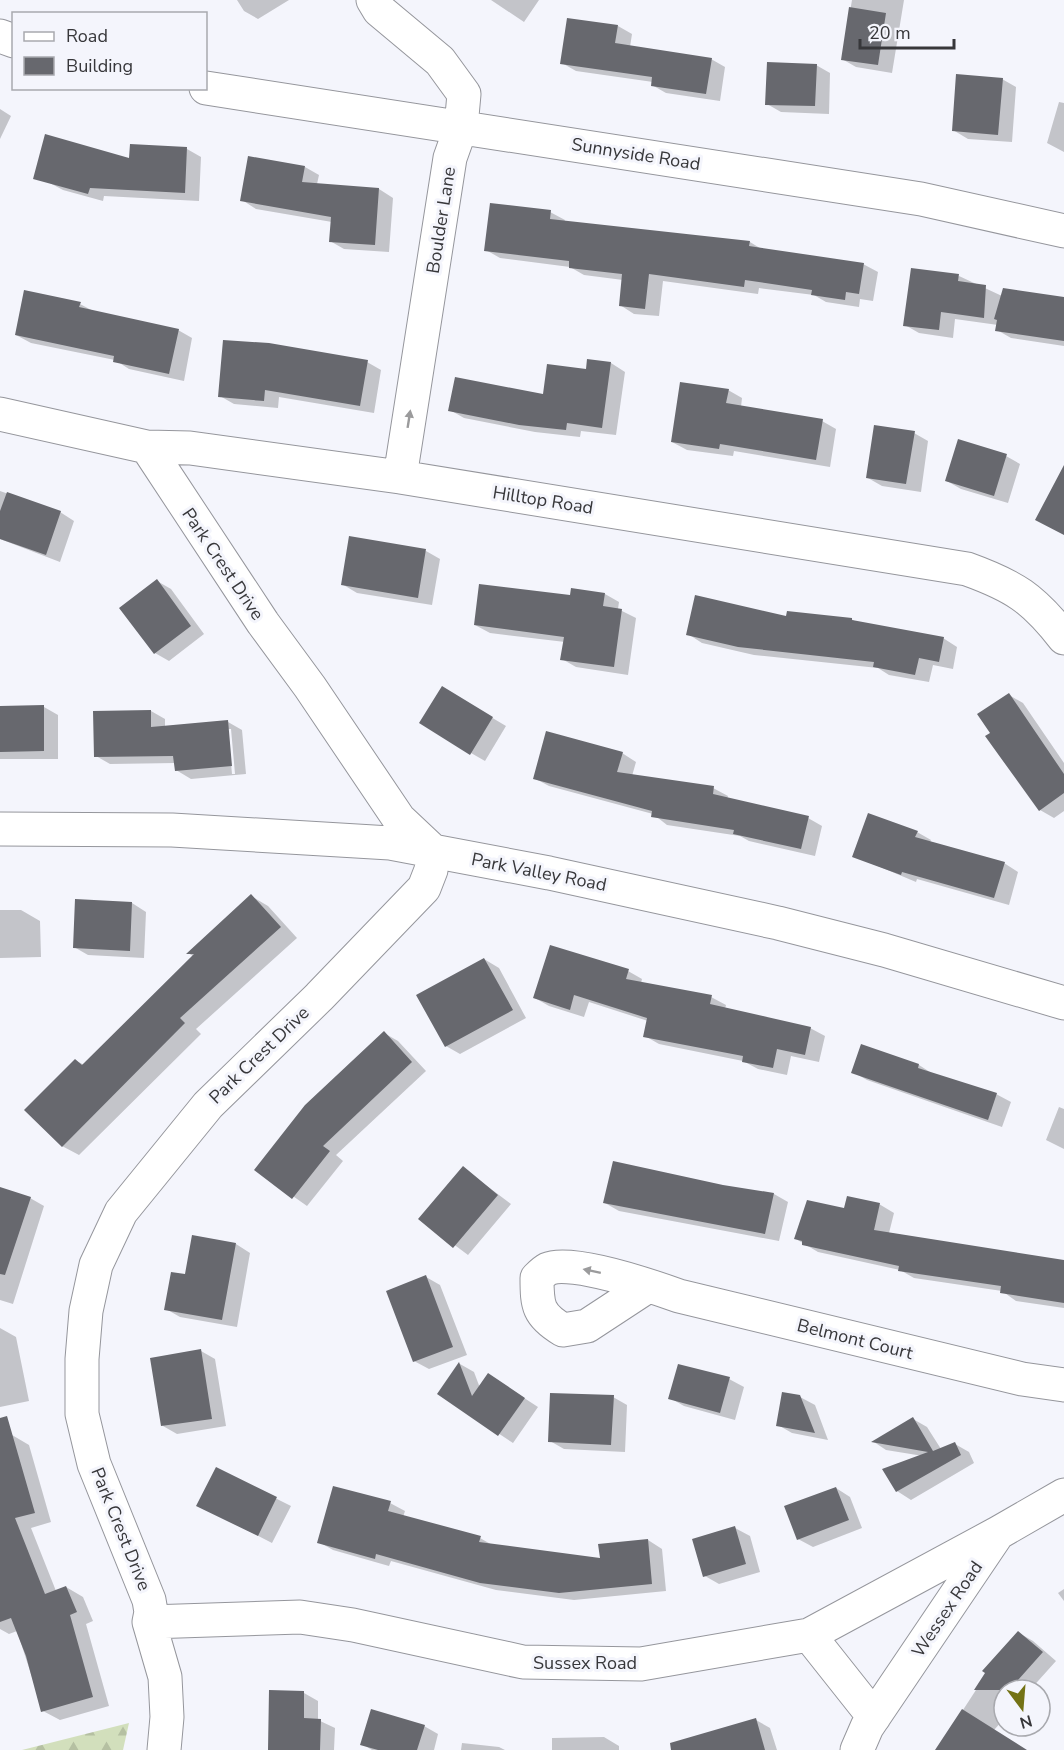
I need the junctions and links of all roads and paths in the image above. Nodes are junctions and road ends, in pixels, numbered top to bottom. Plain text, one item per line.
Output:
1 (373, 0) edge
2 (207, 88) edge
3 (461, 127) junction
4 (1064, 231) edge
5 (0, 414) edge
6 (147, 447) junction
7 (400, 477) junction
8 (1064, 638) edge
9 (0, 829) edge
10 (433, 851) junction
11 (1064, 1003) edge
12 (648, 1286) dead end
13 (1064, 1385) edge
14 (1064, 1495) edge
15 (998, 1533) junction
16 (149, 1622) junction
17 (809, 1635) junction
18 (874, 1717) junction
19 (164, 1750) edge
20 (857, 1750) edge

1 - 3 street, Boulder Lane
2 - 3 street, Sunnyside Road
3 - 4 street, Sunnyside Road
7 -> 3 street, Boulder Lane
5 - 6 street, Hilltop Road
6 - 7 street, Hilltop Road
6 - 10 street, Park Crest Drive
7 - 8 street, Hilltop Road
9 - 10 street, Park Valley Road
10 - 11 street, Park Valley Road
10 - 16 street, Park Crest Drive
12 - 13 street, Belmont Court
14 - 15 street, Wessex Road
15 - 17 street, Sussex Road
15 - 18 street, Wessex Road
16 - 17 street, Sussex Road
16 - 19 street, Park Crest Drive
17 - 18 street
18 - 20 street, Wessex Road

